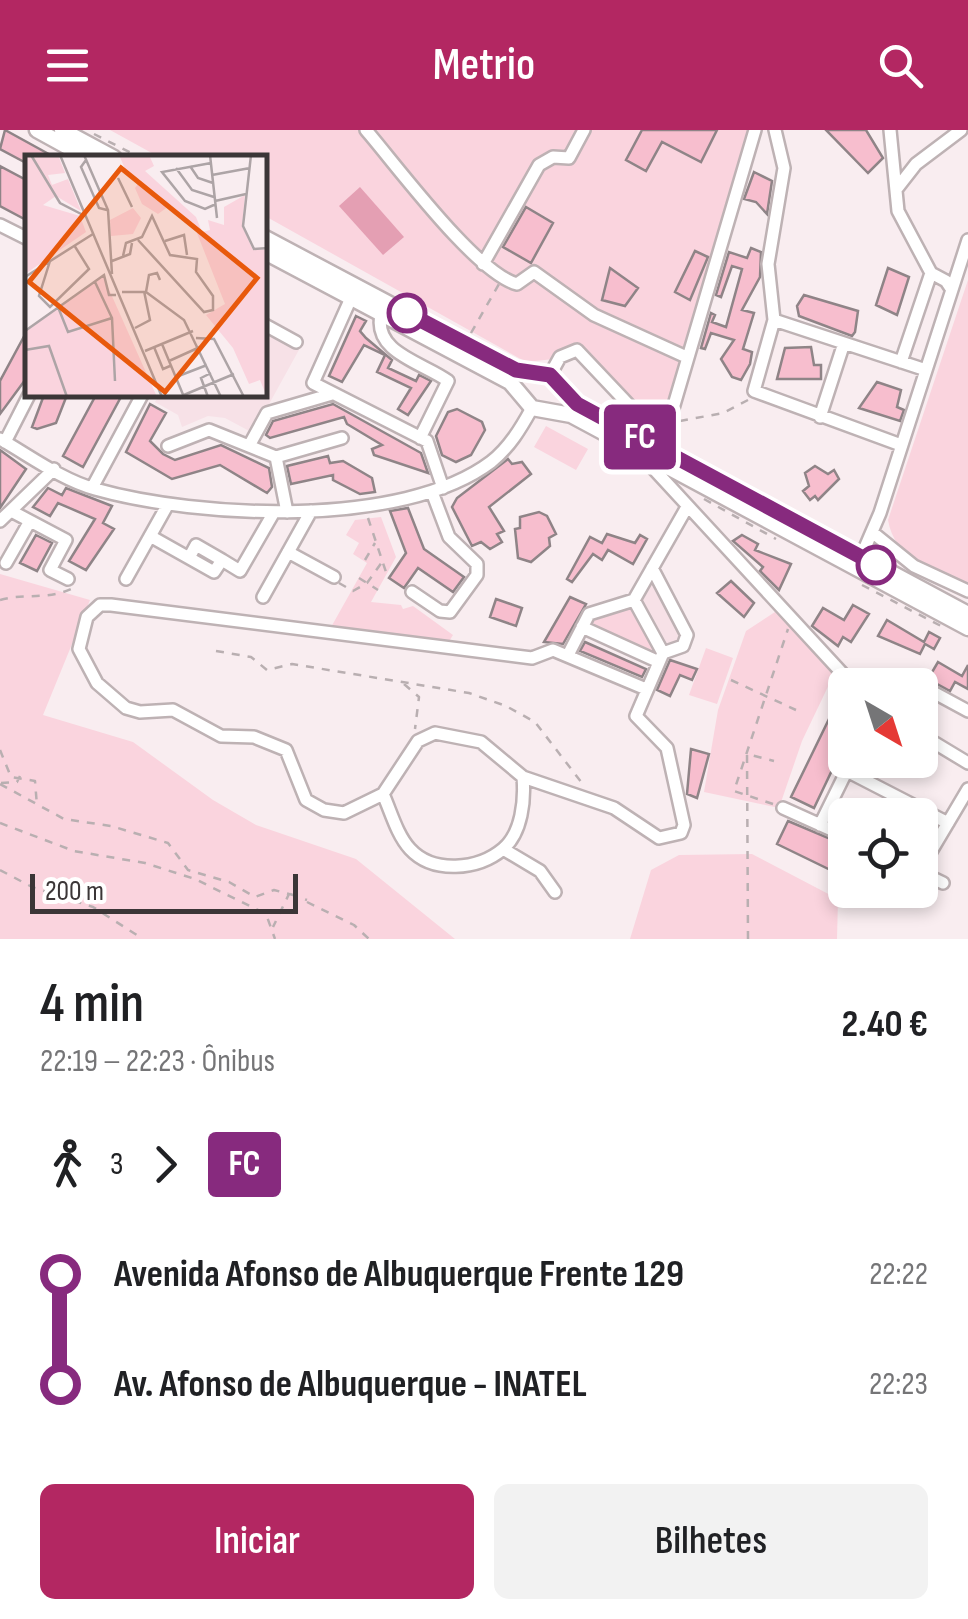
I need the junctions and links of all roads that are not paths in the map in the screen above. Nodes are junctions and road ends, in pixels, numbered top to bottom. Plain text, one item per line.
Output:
1 (37, 130) edge
2 (62, 130) edge
3 (366, 130) edge
4 (584, 130) edge
5 (755, 130) edge
6 (775, 130) edge
7 (890, 130) edge
8 (960, 130) edge
9 (83, 155) edge
10 (108, 155) edge
11 (895, 192) junction
12 (268, 240) edge
13 (968, 240) edge
14 (268, 254) edge
15 (482, 264) junction
16 (932, 273) junction
17 (952, 290) junction
18 (351, 298) junction
19 (381, 315) junction
20 (774, 320) junction
21 (268, 327) edge
22 (296, 342) dead end
23 (844, 343) junction
24 (682, 355) dead end
25 (901, 362) junction
26 (926, 370) junction
27 (549, 377) junction
28 (333, 394) junction
29 (27, 398) edge
30 (140, 398) edge
31 (533, 405) junction
32 (820, 417) junction
33 (342, 438) dead end
34 (420, 438) junction
35 (2, 441) edge
36 (901, 445) junction
37 (168, 446) dead end
38 (249, 446) junction
39 (637, 451) junction
40 (276, 457) junction
41 (54, 469) junction
42 (92, 488) junction
43 (708, 489) junction
44 (438, 490) junction
45 (168, 504) junction
46 (311, 510) junction
47 (691, 511) junction
48 (12, 512) junction
49 (281, 512) junction
50 (0, 521) edge
51 (30, 521) junction
52 (872, 532) junction
53 (150, 536) junction
54 (288, 552) junction
55 (862, 557) junction
56 (6, 563) dead end
57 (652, 568) junction
58 (334, 577) road end
59 (126, 579) dead end
60 (69, 580) road end
61 (412, 592) dead end
62 (968, 593) edge
63 (263, 597) dead end
64 (634, 600) junction
65 (961, 610) edge
66 (582, 627) junction
67 (968, 628) edge
68 (568, 655) junction
69 (661, 657) junction
70 (836, 668) edge
71 (646, 689) junction
72 (938, 695) edge
73 (968, 711) edge
74 (938, 745) edge
75 (968, 763) edge
76 (523, 777) junction
77 (843, 778) edge
78 (870, 778) edge
79 (968, 790) edge
80 (383, 794) junction
81 (783, 808) road end
82 (948, 823) junction
83 (820, 825) junction
84 (828, 829) edge
85 (938, 840) edge
86 (503, 849) junction
87 (938, 880) edge
88 (943, 883) dead end
89 (555, 892) dead end

1 - 9 main road
2 - 10 main road
3 - 15 street
4 - 15 street
5 - 27 street
6 - 20 street
7 - 11 street
8 - 11 street
11 - 16 street
12 - 27 main road
13 - 17 street
14 - 18 main road
15 - 24 street
16 - 17 street
16 - 25 street
17 - 26 street
18 - 19 main road
18 - 28 street
19 - 31 main road
19 - 34 street
20 - 23 street
20 - 32 street
21 - 22 street
23 - 25 street
23 - 32 street
25 - 26 street
26 - 36 street
27 - 31 main road
27 - 31 main road
27 - 55 main road
28 - 34 street
28 - 38 street
29 - 35 street
30 - 42 street
31 - 39 main road
31 - 44 street
32 - 36 street
33 - 40 street
34 - 44 street
35 - 41 street
36 - 52 street
37 - 38 street
38 - 40 street
39 - 43 main road
39 - 47 street
40 - 49 street
41 - 42 street
41 - 48 street
42 - 45 street
43 - 47 street
43 - 67 main road
44 - 46 street
44 - 61 street
45 - 49 street
45 - 53 street
46 - 49 street
46 - 54 street
47 - 57 street
47 - 70 street
48 - 50 street
48 - 51 street
49 - 53 street
51 - 56 street
51 - 60 street
52 - 55 street
52 - 62 street
53 - 59 street
54 - 58 street
54 - 63 street
55 - 65 main road
57 - 64 street
57 - 69 street
62 - 65 street
64 - 66 street
64 - 69 street
66 - 68 street
66 - 69 street
68 - 71 street
68 - 80 street
69 - 71 street
71 - 76 street
72 - 73 street
74 - 75 street
76 - 80 street
76 - 86 street
77 - 83 street
78 - 82 street
79 - 82 street
80 - 86 street
81 - 83 street
82 - 85 street
83 - 84 street
86 - 89 street
87 - 88 street

